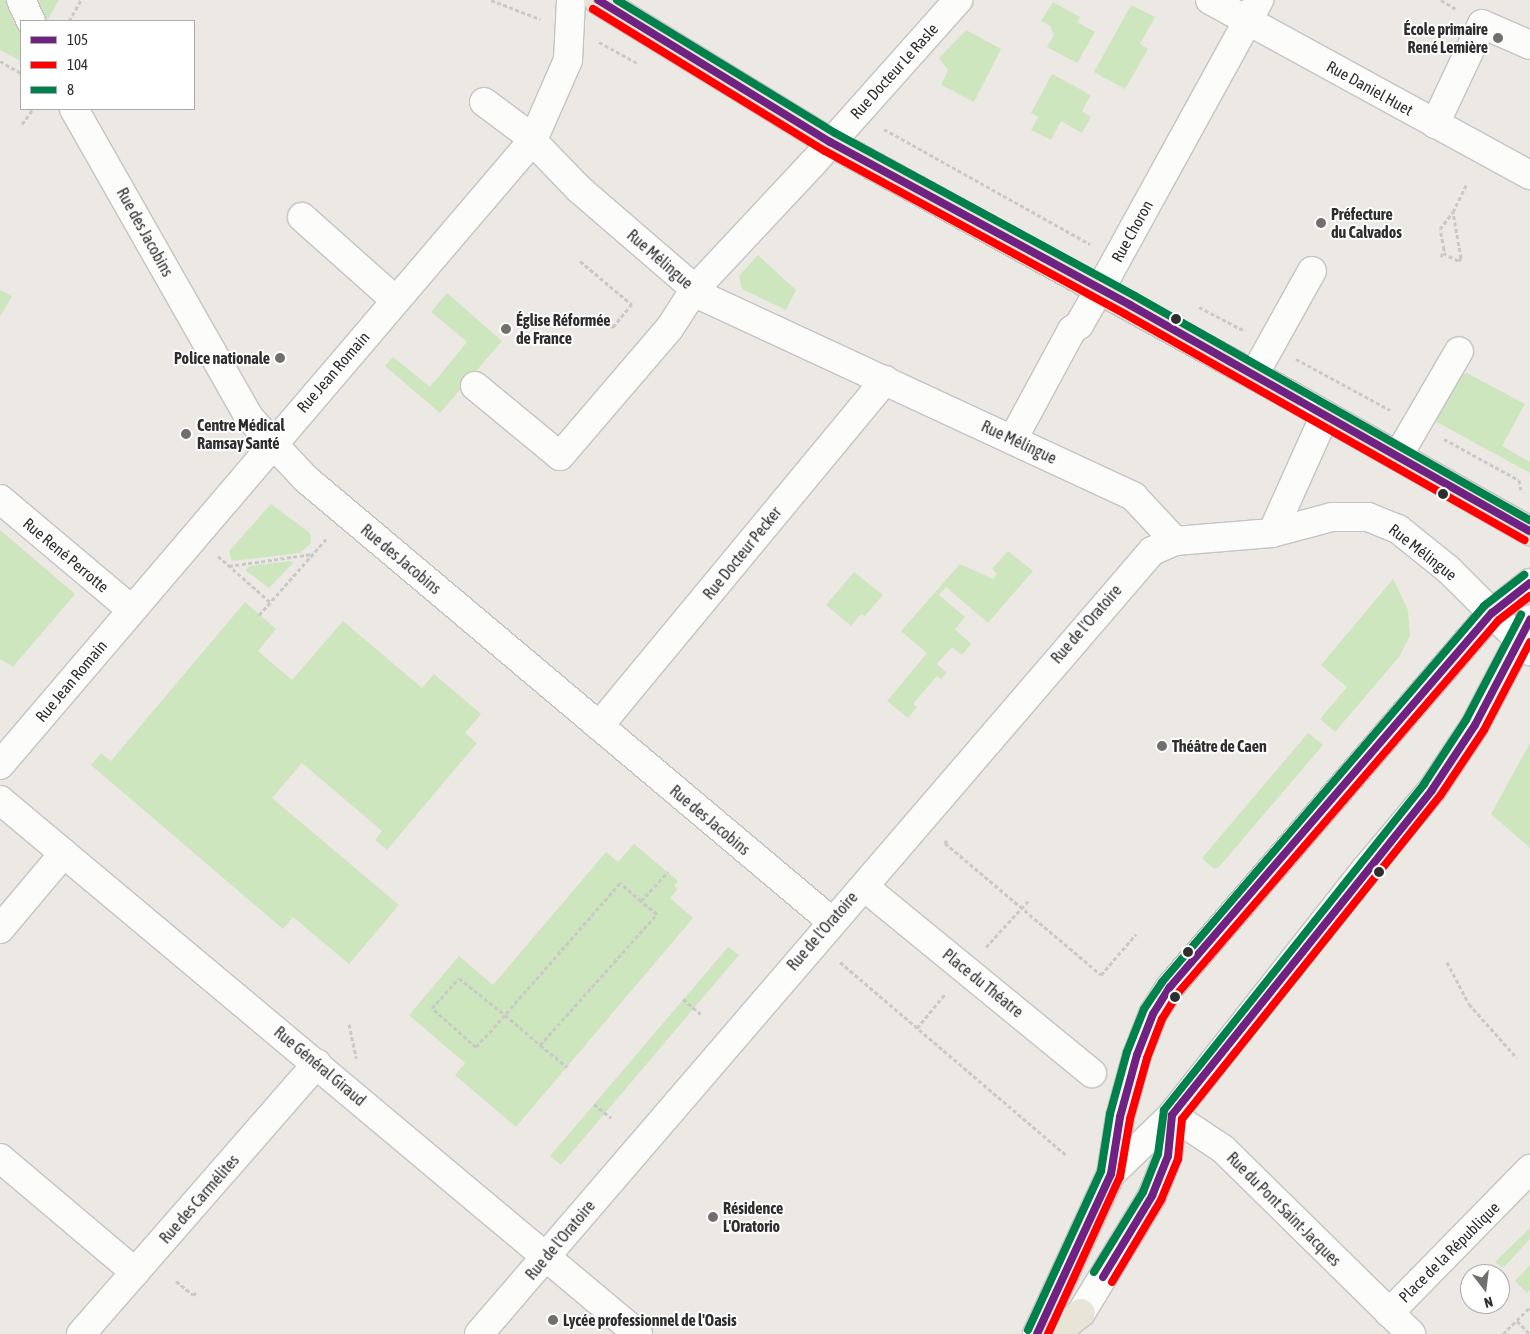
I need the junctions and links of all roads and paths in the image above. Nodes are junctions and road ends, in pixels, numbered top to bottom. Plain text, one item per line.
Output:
1 (21, 0) edge
2 (81, 0) edge
3 (571, 0) edge
4 (598, 0) edge
5 (958, 0) edge
6 (1210, 0) edge
7 (1253, 10) edge
8 (31, 20) edge
9 (70, 20) edge
10 (1530, 45) edge
11 (0, 61) edge
12 (20, 72) edge
13 (484, 102) dead end
14 (32, 110) edge
15 (75, 110) edge
16 (22, 124) dead end
17 (1435, 124) junction
18 (879, 126) dead end
19 (533, 140) junction
20 (830, 142) junction
21 (1530, 176) edge
22 (1467, 183) dead end
23 (1453, 212) junction
24 (302, 217) dead end
25 (1094, 247) dead end
26 (1444, 253) junction
27 (1440, 257) dead end
28 (580, 261) dead end
29 (1312, 271) dead end
30 (1100, 289) junction
31 (695, 290) junction
32 (395, 300) junction
33 (1194, 305) dead end
34 (610, 325) dead end
35 (1270, 345) junction
36 (1459, 351) dead end
37 (1254, 375) junction
38 (885, 380) junction
39 (475, 386) dead end
40 (1290, 395) joint
41 (1325, 415) junction
42 (1013, 439) junction
43 (273, 444) junction
44 (1398, 456) junction
45 (0, 499) edge
46 (1530, 531) edge
47 (1272, 533) junction
48 (328, 536) dead end
49 (1175, 541) junction
50 (312, 554) junction
51 (216, 555) dead end
52 (228, 566) junction
53 (1530, 583) edge
54 (270, 602) junction
55 (132, 610) junction
56 (1492, 613) junction
57 (259, 615) dead end
58 (1526, 636) edge
59 (599, 726) junction
60 (0, 765) edge
61 (0, 800) edge
62 (951, 836) dead end
63 (64, 854) junction
64 (668, 872) dead end
65 (873, 894) dead end
66 (1030, 899) dead end
67 (642, 901) junction
68 (1021, 908) junction
69 (831, 921) junction
70 (1006, 924) dead end
71 (0, 929) edge
72 (1136, 934) dead end
73 (838, 960) dead end
74 (1447, 962) dead end
75 (683, 999) dead end
76 (701, 1014) dead end
77 (505, 1015) junction
78 (349, 1024) dead end
79 (540, 1045) junction
80 (356, 1058) dead end
81 (1517, 1058) dead end
82 (317, 1064) junction
83 (567, 1066) dead end
84 (1092, 1072) dead end
85 (594, 1104) dead end
86 (1172, 1114) junction
87 (611, 1118) dead end
88 (1067, 1156) dead end
89 (0, 1158) edge
90 (1530, 1169) edge
91 (1111, 1174) junction
92 (545, 1256) junction
93 (135, 1272) junction
94 (176, 1281) dead end
95 (196, 1292) dead end
96 (1530, 1307) edge
97 (1081, 1312) joint
98 (1389, 1313) junction
99 (1517, 1320) junction
100 (81, 1334) edge
101 (479, 1334) edge
102 (638, 1334) edge
103 (1037, 1334) edge
104 (1054, 1334) edge
105 (1411, 1334) edge
106 (1503, 1334) edge
107 (1530, 1334) edge

1 - 8 street
2 - 9 path
3 - 19 street, Rue Jean Romain
4 - 20 main road
5 - 20 street, Rue Docteur Le Rasle
6 - 7 street, Rue Daniel Huet
7 - 17 street, Rue Daniel Huet
7 - 30 street, Rue Choron
10 - 17 street
11 - 12 path
13 - 19 street, Rue Mélingue
14 - 16 path
15 - 43 street, Rue des Jacobins
17 - 21 street, Rue Daniel Huet
18 - 25 path
19 - 31 street, Rue Mélingue
19 - 32 street, Rue Jean Romain
20 - 30 main road
20 - 31 street, Rue Docteur Le Rasle
22 - 23 path
23 - 26 path
23 - 26 path
24 - 32 street
26 - 27 path
28 - 34 path
29 - 35 street
30 - 37 main road
30 - 42 street, Rue Choron
31 - 38 street, Rue Mélingue
31 - 39 street, Rue Docteur Le Rasle
32 - 43 street, Rue Jean Romain
33 - 35 path
35 - 37 street
36 - 44 street
37 - 40 main road
38 - 42 street, Rue Mélingue
38 - 59 street, Rue Docteur Pecker
40 - 41 street
41 - 44 main road
41 - 47 street
42 - 49 street, Rue Mélingue
43 - 55 street, Rue Jean Romain
43 - 59 street, Rue des Jacobins
44 - 46 main road
45 - 55 street, Rue René Perrotte
47 - 49 street, Rue Mélingue
47 - 56 street, Rue Mélingue
48 - 50 path
49 - 69 street, Rue de l'Oratoire
50 - 52 path
50 - 54 path
51 - 52 path
52 - 54 path
53 - 56 street
54 - 57 path
55 - 60 street, Rue Jean Romain
56 - 58 street, Rue Mélingue
56 - 91 street
58 - 86 street
59 - 69 street, Rue des Jacobins
61 - 63 street, Rue Général Giraud
62 - 68 path
63 - 71 street
63 - 82 street, Rue Général Giraud
64 - 67 path
65 - 84 street, Place du Théatre
66 - 68 path
67 - 77 path
67 - 79 path
68 - 70 path
68 - 72 path
69 - 92 street, Rue de l'Oratoire
73 - 88 path
74 - 81 path
75 - 76 path
77 - 77 path
77 - 79 path
78 - 80 path
79 - 83 path
82 - 92 street, Rue Général Giraud
82 - 93 street, Rue des Carmélites
85 - 87 path
86 - 91 street
86 - 97 street
86 - 98 street, Rue du Pont Saint-Jacques
89 - 93 street
90 - 98 street, Place de la République
91 - 103 street
92 - 101 street, Rue de l'Oratoire
92 - 102 street, Rue Général Giraud
93 - 100 street, Rue des Carmélites
94 - 95 path
96 - 99 path
97 - 104 main road
98 - 105 street, Place de la République
99 - 106 path
99 - 107 path

